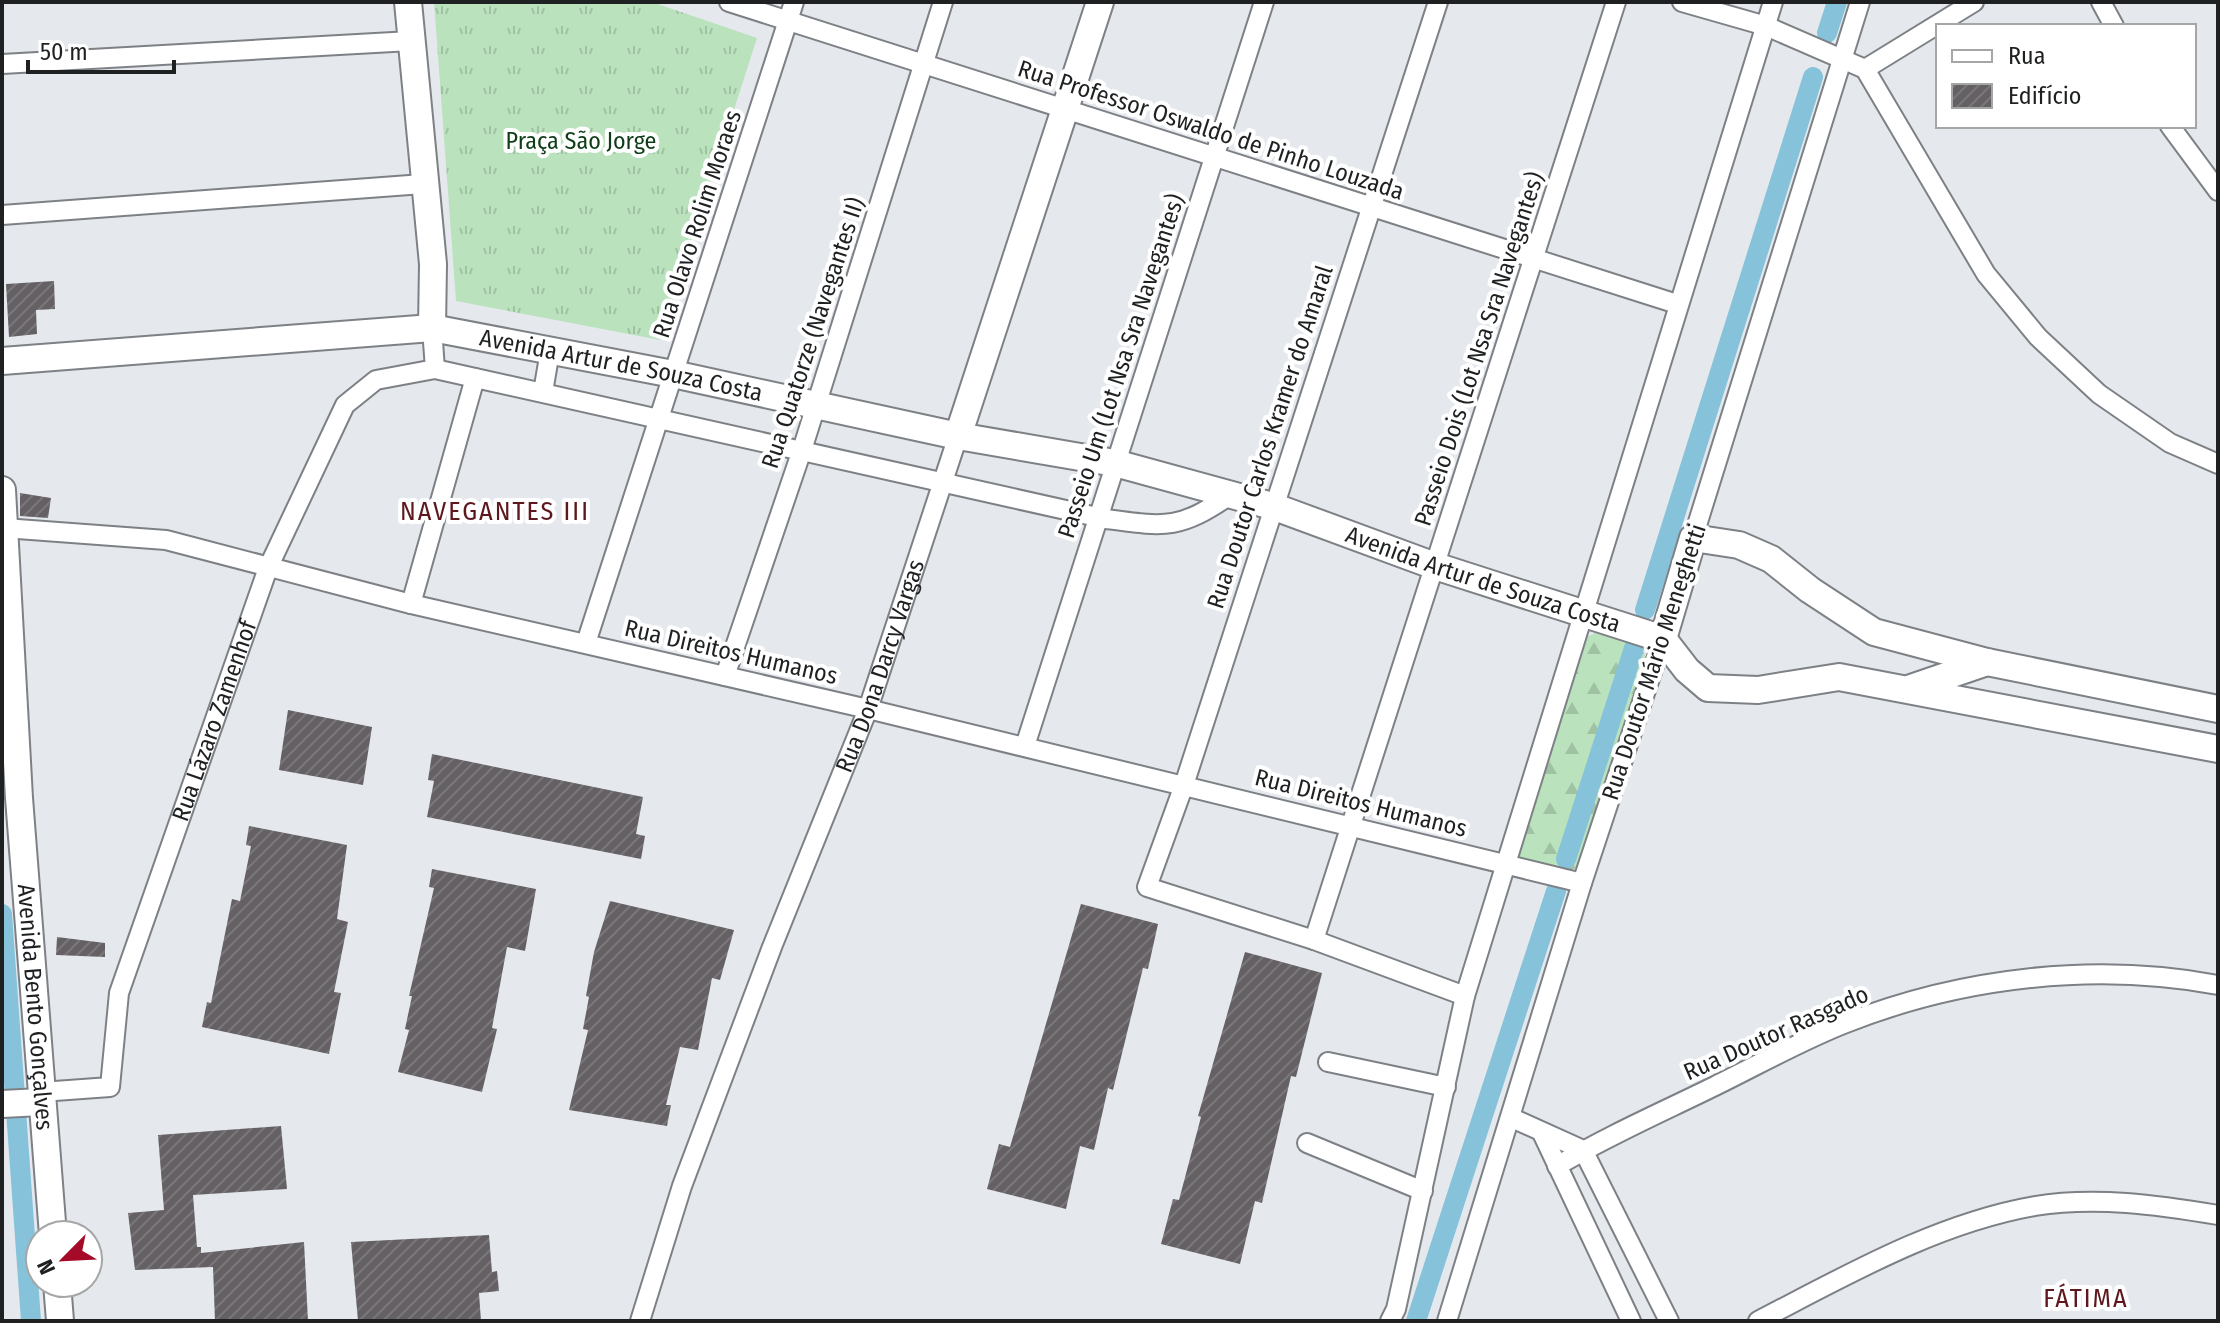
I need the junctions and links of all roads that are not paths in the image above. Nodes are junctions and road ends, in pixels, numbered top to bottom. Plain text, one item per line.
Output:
1 (408, 2) edge
2 (729, 2) edge
3 (794, 2) edge
4 (943, 2) edge
5 (1100, 2) edge
6 (1264, 2) edge
7 (1438, 2) edge
8 (1616, 2) edge
9 (1682, 2) edge
10 (1773, 2) edge
11 (1860, 2) edge
12 (1974, 2) edge
13 (2101, 2) edge
14 (788, 21) junction
15 (1938, 24) edge
16 (2113, 24) edge
17 (1936, 25) edge
18 (1766, 26) junction
19 (411, 41) junction
20 (1842, 58) junction
21 (2, 64) edge
22 (923, 64) junction
23 (1865, 69) junction
24 (1065, 109) junction
25 (2171, 128) edge
26 (1214, 156) junction
27 (423, 184) junction
28 (2218, 191) edge
29 (1371, 206) junction
30 (2, 215) edge
31 (1534, 258) junction
32 (1677, 304) junction
33 (432, 328) junction
34 (550, 351) junction
35 (2, 361) edge
36 (435, 369) junction
37 (673, 374) junction
38 (475, 378) junction
39 (376, 380) joint
40 (543, 392) junction
41 (816, 407) junction
42 (659, 417) junction
43 (958, 436) junction
44 (802, 450) junction
45 (1115, 463) junction
46 (2218, 464) edge
47 (943, 482) junction
48 (2, 490) edge
49 (1230, 495) junction
50 (1272, 506) junction
51 (4, 528) junction
52 (1693, 538) junction
53 (1435, 566) junction
54 (268, 568) junction
55 (411, 604) junction
56 (1582, 616) junction
57 (1663, 639) junction
58 (586, 643) junction
59 (1987, 662) junction
60 (725, 676) junction
61 (1907, 689) junction
62 (868, 709) junction
63 (2218, 709) edge
64 (1025, 746) junction
65 (2218, 749) edge
66 (1184, 785) junction
67 (1350, 824) junction
68 (1507, 863) junction
69 (1582, 883) junction
70 (1314, 940) junction
71 (2218, 985) edge
72 (1465, 996) junction
73 (1328, 1062) dead end
74 (1446, 1087) junction
75 (23, 1098) edge
76 (1512, 1118) junction
77 (1542, 1133) junction
78 (1307, 1143) dead end
79 (1583, 1150) junction
80 (1557, 1166) junction
81 (1423, 1191) junction
82 (2218, 1215) edge
83 (49, 1219) edge
84 (58, 1299) edge
85 (60, 1321) edge
86 (640, 1321) edge
87 (1390, 1321) edge
88 (1447, 1321) edge
89 (1631, 1321) edge
90 (1669, 1321) edge
91 (1758, 1321) edge

1 - 19 street
2 - 14 street, Rua Professor Oswaldo de Pinho Louzada
3 - 14 street, Rua Olavo Rolim Moraes
4 - 22 street, Rua Quatorze (Navegantes II)
5 - 24 street, Rua Dona Darcy Vargas
6 - 26 street, Passeio Um (Lot Nsa Sra Navegantes)
7 - 29 street, Rua Doutor Carlos Kramer do Amaral
8 - 31 street, Passeio Dois (Lot Nsa Sra Navegantes)
9 - 18 street
10 - 18 street
11 - 20 street, Rua Doutor Mário Meneghetti
12 - 15 street
13 - 16 street
14 - 22 street, Rua Professor Oswaldo de Pinho Louzada
14 - 37 street, Rua Olavo Rolim Moraes
17 - 23 street
18 - 20 street
18 - 32 street
19 - 21 street
19 - 27 street
20 - 23 street
20 - 52 street, Rua Doutor Mário Meneghetti
22 - 24 street, Rua Professor Oswaldo de Pinho Louzada
22 - 41 street, Rua Quatorze (Navegantes II)
23 - 46 street
24 - 26 street, Rua Professor Oswaldo de Pinho Louzada
24 - 43 street, Rua Dona Darcy Vargas
25 - 28 street
26 - 29 street, Rua Professor Oswaldo de Pinho Louzada
26 - 45 street, Passeio Um (Lot Nsa Sra Navegantes)
27 - 30 street
27 - 33 street
29 - 31 street, Rua Professor Oswaldo de Pinho Louzada
29 - 50 street, Rua Doutor Carlos Kramer do Amaral
31 - 32 street, Rua Professor Oswaldo de Pinho Louzada
31 - 53 street, Passeio Dois (Lot Nsa Sra Navegantes)
32 - 56 street
33 - 34 street, Avenida Artur de Souza Costa
33 - 35 street, Avenida Artur de Souza Costa
33 - 36 street
34 - 37 street, Avenida Artur de Souza Costa
34 - 40 street
36 - 38 street, Avenida Artur de Souza Costa
36 - 39 street, Avenida Artur de Souza Costa
37 - 41 street, Avenida Artur de Souza Costa
37 - 42 street, Rua Olavo Rolim Moraes
38 - 40 street, Avenida Artur de Souza Costa
38 - 55 street
39 - 54 street, Rua Lázaro Zamenhof
40 - 42 street, Avenida Artur de Souza Costa
41 - 43 street, Avenida Artur de Souza Costa
41 - 44 street, Rua Quatorze (Navegantes II)
42 - 44 street, Avenida Artur de Souza Costa
42 - 58 street, Rua Olavo Rolim Moraes
43 - 45 street, Avenida Artur de Souza Costa
43 - 47 street, Rua Dona Darcy Vargas
44 - 47 street, Avenida Artur de Souza Costa
44 - 60 street, Rua Quatorze (Navegantes II)
45 - 49 street, Avenida Artur de Souza Costa
45 - 64 street, Passeio Um (Lot Nsa Sra Navegantes)
47 - 49 street, Avenida Artur de Souza Costa
47 - 62 street, Rua Dona Darcy Vargas
48 - 51 street, Avenida Bento Gonçalves
49 - 50 street, Avenida Artur de Souza Costa
50 - 53 street, Avenida Artur de Souza Costa
50 - 66 street, Rua Doutor Carlos Kramer do Amaral
51 - 54 street, Rua Direitos Humanos
51 - 75 street, Avenida Bento Gonçalves
52 - 57 street, Rua Doutor Mário Meneghetti
52 - 59 street
53 - 56 street, Avenida Artur de Souza Costa
53 - 67 street, Passeio Dois (Lot Nsa Sra Navegantes)
54 - 55 street, Rua Direitos Humanos
54 - 75 street, Rua Lázaro Zamenhof
55 - 58 street, Rua Direitos Humanos
56 - 57 street, Avenida Artur de Souza Costa
56 - 68 street
57 - 61 street
57 - 69 street, Rua Doutor Mário Meneghetti
58 - 60 street, Rua Direitos Humanos
59 - 61 street
59 - 63 street
60 - 62 street, Rua Direitos Humanos
61 - 65 street
62 - 64 street, Rua Direitos Humanos
62 - 86 street, Rua Dona Darcy Vargas
64 - 66 street, Rua Direitos Humanos
66 - 67 street, Rua Direitos Humanos
66 - 70 street, Rua Doutor Carlos Kramer do Amaral
67 - 68 street, Rua Direitos Humanos
67 - 70 street, Passeio Dois (Lot Nsa Sra Navegantes)
68 - 69 street, Rua Direitos Humanos
68 - 72 street
69 - 76 street, Rua Doutor Mário Meneghetti
70 - 72 street
71 - 79 street, Rua Doutor Rasgado
72 - 74 street
73 - 74 street
74 - 81 street
75 - 83 street, Avenida Bento Gonçalves
76 - 77 street
76 - 88 street, Rua Doutor Mário Meneghetti
77 - 79 street
77 - 80 street
78 - 81 street
79 - 80 street, Rua Doutor Rasgado
79 - 90 street
80 - 89 street
81 - 87 street
82 - 91 street
84 - 85 street

